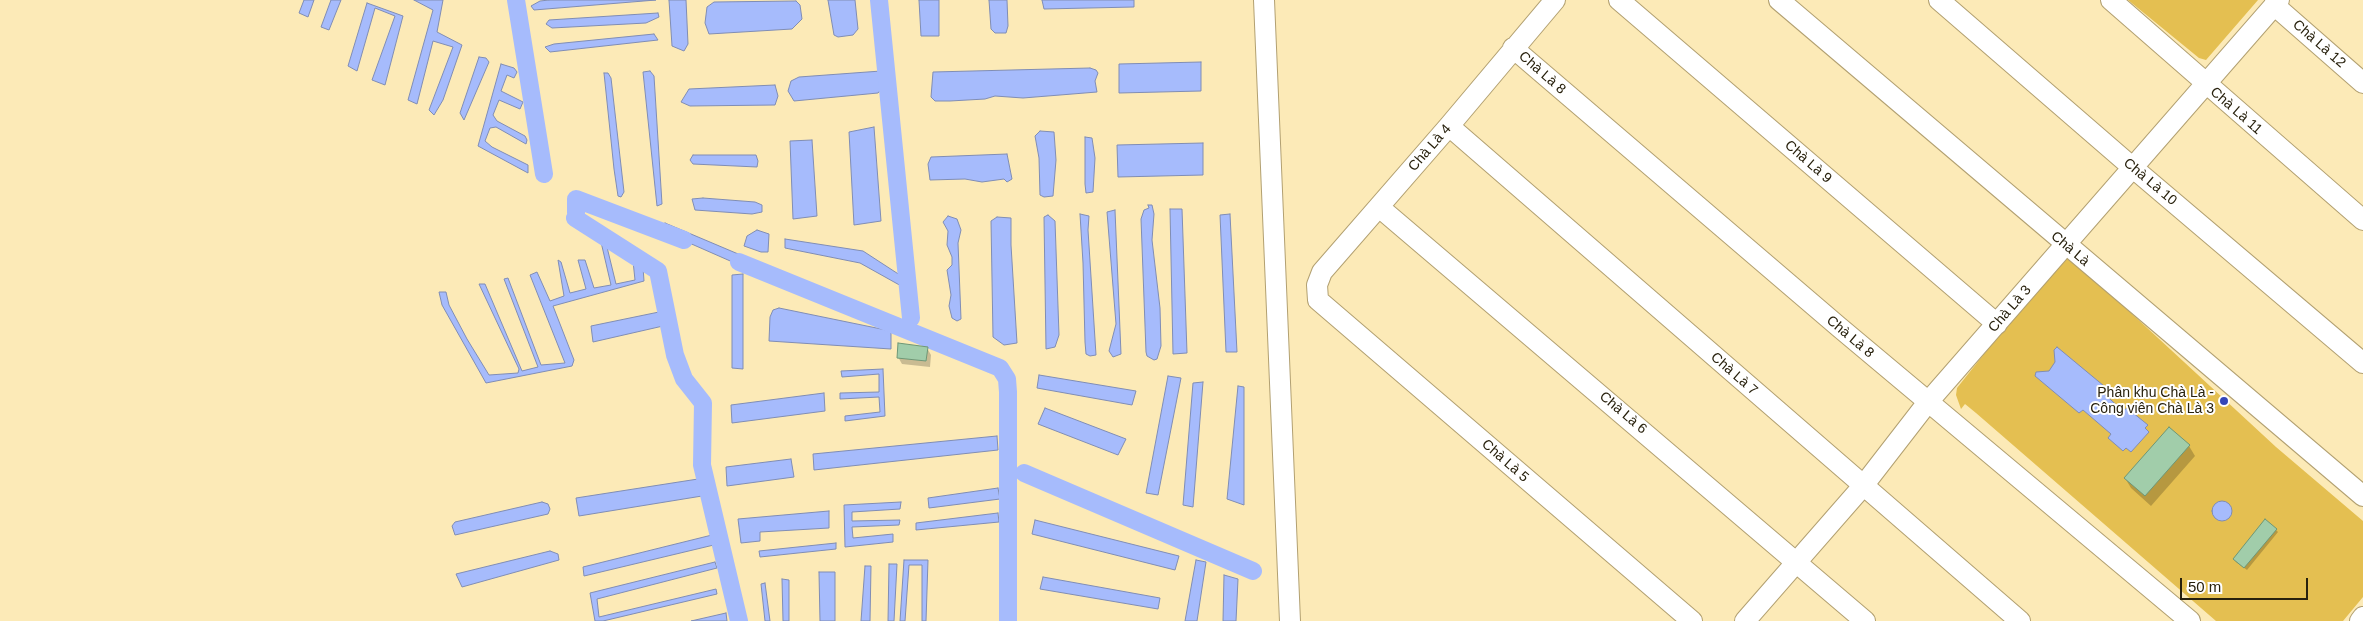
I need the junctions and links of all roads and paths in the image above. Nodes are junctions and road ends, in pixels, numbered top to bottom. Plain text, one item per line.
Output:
1 (1264, 0) edge
2 (1555, 0) edge
3 (1619, 0) edge
4 (1779, 0) edge
5 (1939, 0) edge
6 (2111, 0) edge
7 (2277, 3) edge
8 (1513, 48) junction
9 (2363, 83) edge
10 (2206, 85) junction
11 (1449, 126) junction
12 (2132, 167) junction
13 (1380, 207) junction
14 (2363, 220) edge
15 (2065, 245) junction
16 (1318, 300) joint
17 (1997, 324) junction
18 (2363, 363) edge
19 (1928, 402) junction
20 (1863, 486) junction
21 (2363, 496) edge
22 (1797, 561) junction
23 (2363, 617) edge
24 (1290, 621) edge
25 (1692, 621) edge
26 (1745, 621) edge
27 (1865, 621) edge
28 (2020, 621) edge
29 (2190, 621) edge
30 (2360, 621) edge

1 - 24 street
2 - 8 street, Chà Là 4
3 - 17 street, Chà Là 9
4 - 15 street, Chà Là
5 - 12 street, Chà Là 10
6 - 10 street, Chà Là 11
7 - 9 street, Chà Là 12
7 - 10 street, Chà Là 3
8 - 11 street, Chà Là 4
8 - 19 street, Chà Là 8
10 - 12 street, Chà Là 3
10 - 14 street, Chà Là 11
11 - 13 street, Chà Là 4
11 - 20 street, Chà Là 7
12 - 15 street, Chà Là 3
12 - 18 street, Chà Là 10
13 - 16 street, Chà Là 4
13 - 22 street, Chà Là 6
15 - 17 street, Chà Là 3
15 - 21 street, Chà Là
16 - 25 street, Chà Là 5
17 - 19 street, Chà Là 3
19 - 20 street, Chà Là 3
19 - 29 street, Chà Là 8
20 - 22 street, Chà Là 3
20 - 28 street, Chà Là 7
22 - 26 street, Chà Là 3
22 - 27 street, Chà Là 6
23 - 30 street

